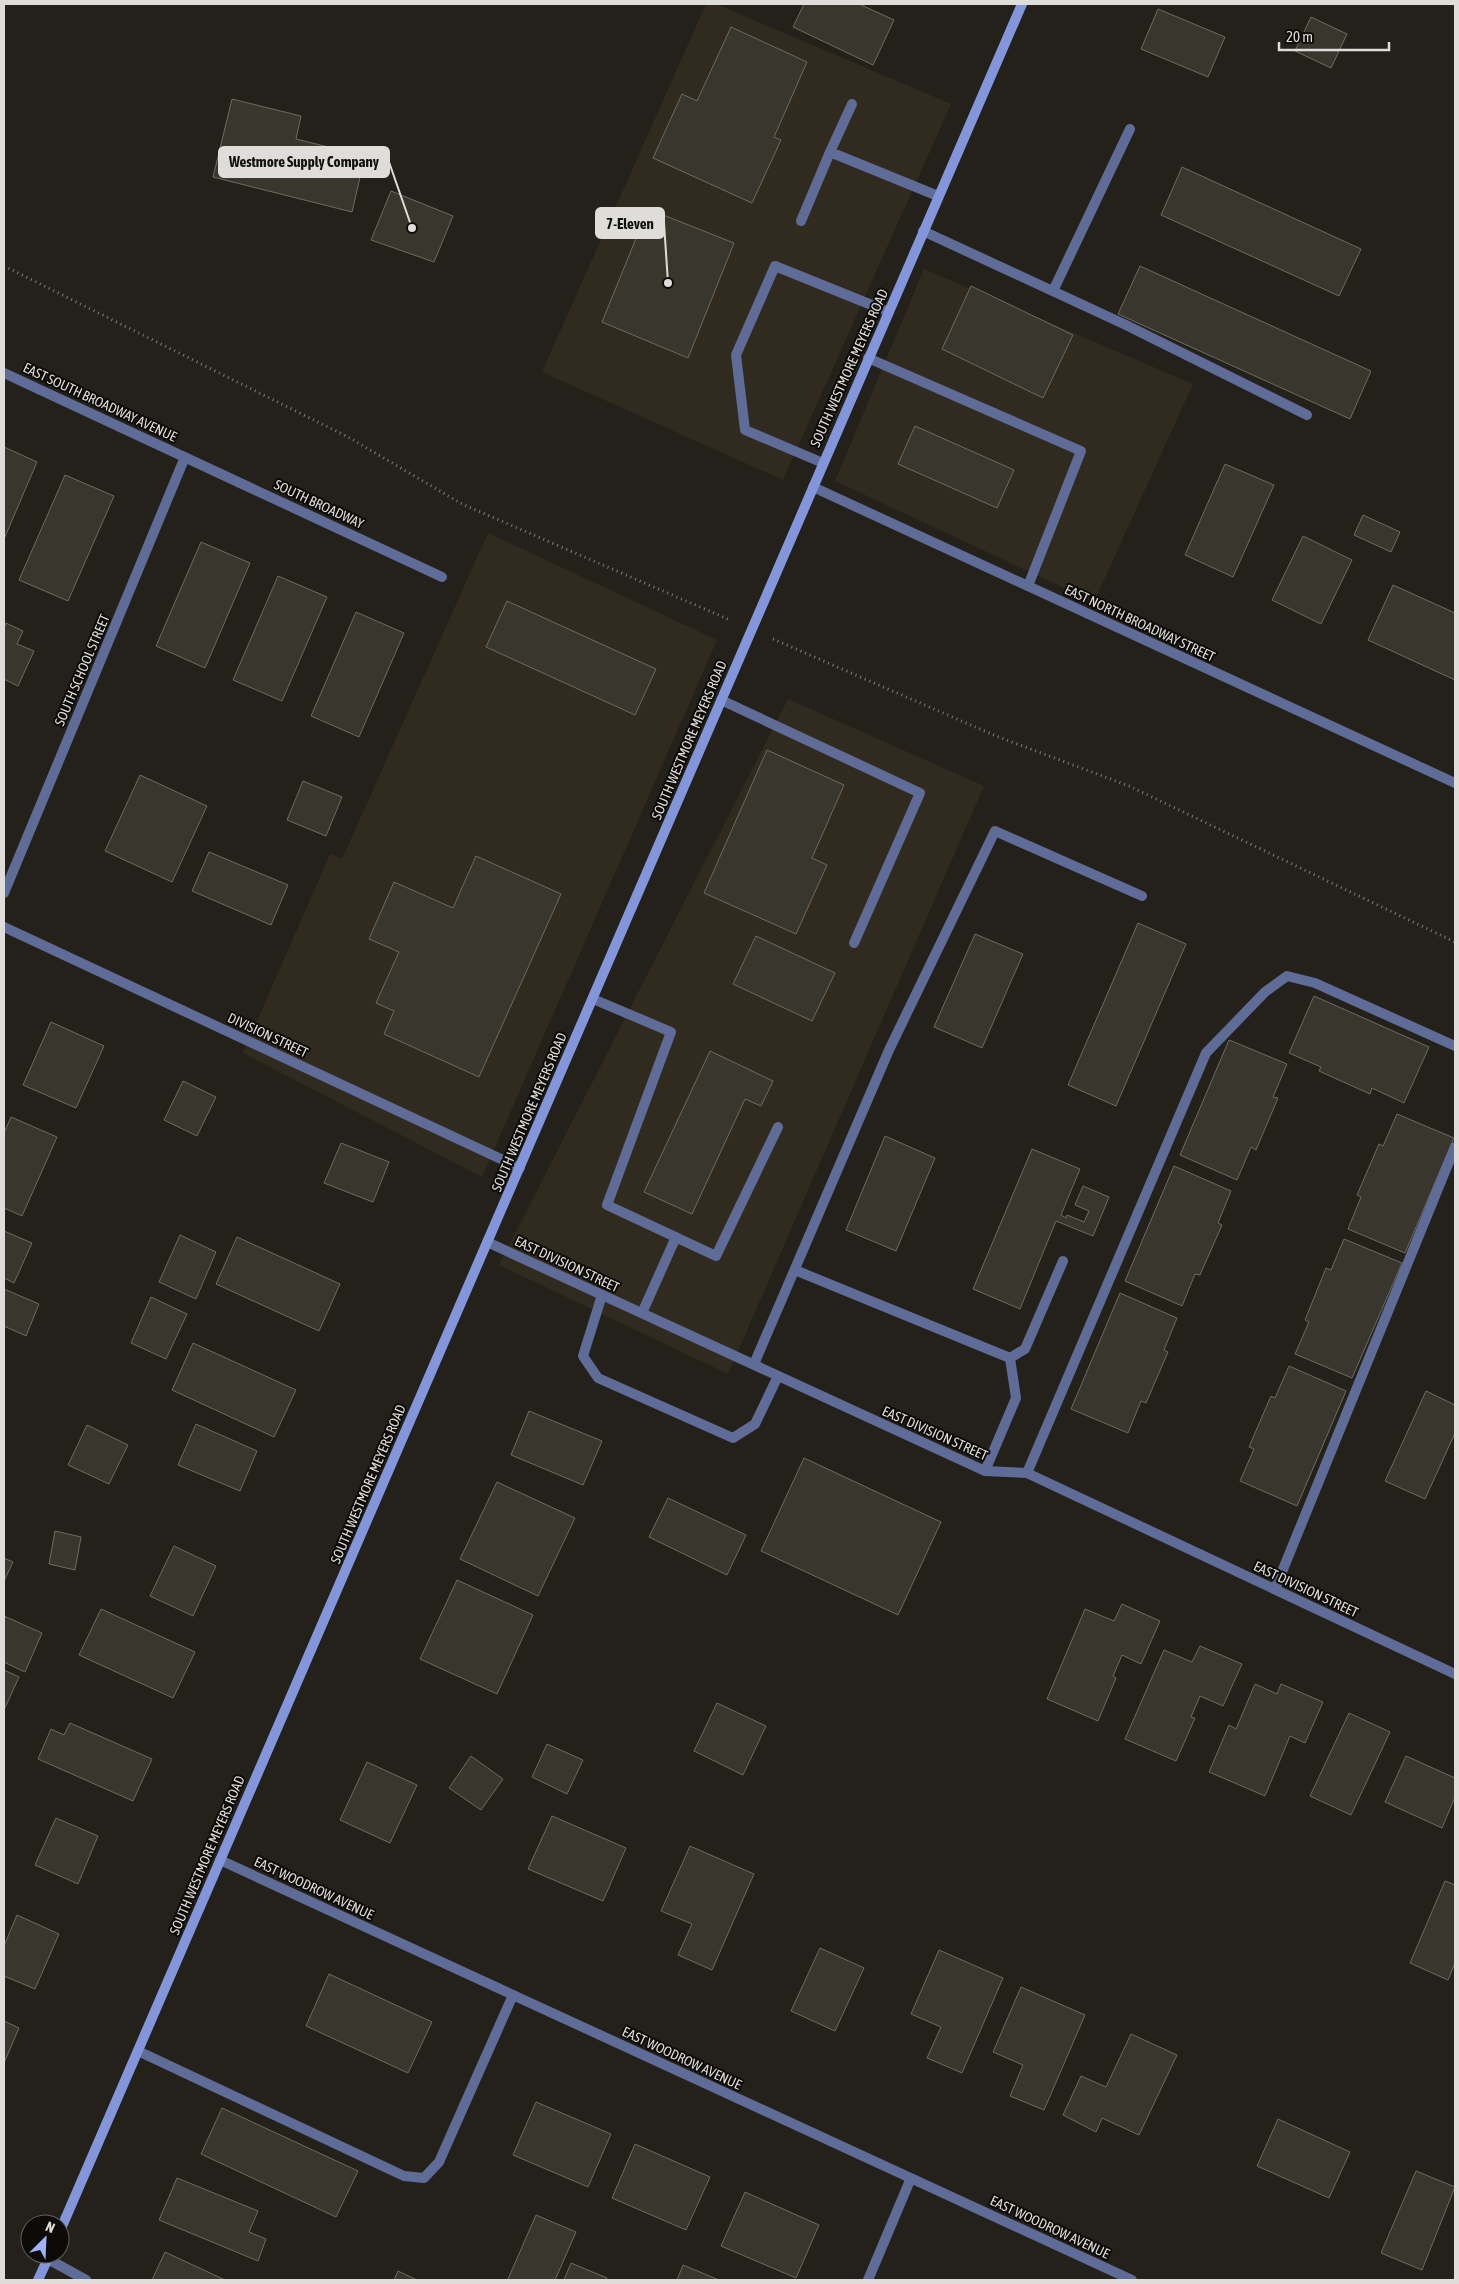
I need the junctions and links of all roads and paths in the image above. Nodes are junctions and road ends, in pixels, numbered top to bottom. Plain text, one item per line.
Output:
1 (1022, 4) edge
2 (852, 104) dead end
3 (1130, 129) dead end
4 (830, 152) junction
5 (938, 196) junction
6 (801, 221) dead end
7 (924, 231) junction
8 (4, 266) edge
9 (1053, 291) junction
10 (889, 312) junction
11 (868, 358) junction
12 (4, 373) edge
13 (1307, 415) dead end
14 (185, 457) junction
15 (823, 463) junction
16 (812, 487) junction
17 (442, 577) dead end
18 (1028, 586) junction
19 (711, 612) dead end
20 (790, 646) dead end
21 (721, 700) junction
22 (1455, 784) edge
23 (4, 893) edge
24 (1142, 896) dead end
25 (4, 926) edge
26 (1455, 942) edge
27 (854, 943) dead end
28 (593, 999) junction
29 (1455, 1046) edge
30 (778, 1127) dead end
31 (1455, 1147) edge
32 (520, 1168) junction
33 (676, 1237) junction
34 (488, 1242) junction
35 (1063, 1261) dead end
36 (795, 1270) junction
37 (602, 1295) junction
38 (642, 1313) junction
39 (1010, 1358) junction
40 (754, 1364) junction
41 (778, 1376) junction
42 (985, 1471) junction
43 (1027, 1473) junction
44 (1275, 1589) junction
45 (1455, 1674) edge
46 (220, 1860) junction
47 (513, 1995) junction
48 (138, 2051) junction
49 (911, 2178) junction
50 (67, 2214) edge
51 (46, 2264) edge
52 (60, 2264) edge
53 (38, 2280) edge
54 (86, 2280) edge
55 (868, 2280) edge
56 (1132, 2280) edge

1 - 5 street, SOUTH WESTMORE MEYERS ROAD
2 - 4 street
3 - 9 street
4 - 5 street
4 - 6 street
5 - 7 street, SOUTH WESTMORE MEYERS ROAD
7 - 9 street
7 - 10 street, SOUTH WESTMORE MEYERS ROAD
8 - 19 path
9 - 13 street
10 - 11 street, SOUTH WESTMORE MEYERS ROAD
10 - 15 street
11 - 15 street, SOUTH WESTMORE MEYERS ROAD
11 - 18 street
12 - 14 street, EAST SOUTH BROADWAY AVENUE
14 - 17 street, SOUTH BROADWAY
14 - 23 street, SOUTH SCHOOL STREET
15 - 16 street, SOUTH WESTMORE MEYERS ROAD
16 - 18 street, EAST NORTH BROADWAY STREET
16 - 21 street, SOUTH WESTMORE MEYERS ROAD
18 - 22 street, EAST NORTH BROADWAY STREET
20 - 26 path
21 - 27 street
21 - 28 street, SOUTH WESTMORE MEYERS ROAD
24 - 36 street
25 - 32 street, DIVISION STREET
28 - 32 street, SOUTH WESTMORE MEYERS ROAD
28 - 33 street
29 - 43 street
30 - 33 street
31 - 44 street
32 - 34 street, SOUTH WESTMORE MEYERS ROAD
33 - 38 street
34 - 37 street, EAST DIVISION STREET
34 - 46 street, SOUTH WESTMORE MEYERS ROAD
35 - 39 street
36 - 39 street
36 - 40 street
37 - 38 street, EAST DIVISION STREET
37 - 41 street
38 - 40 street, EAST DIVISION STREET
39 - 42 street
40 - 41 street, EAST DIVISION STREET
41 - 42 street, EAST DIVISION STREET
42 - 43 street, EAST DIVISION STREET
43 - 44 street, EAST DIVISION STREET
44 - 45 street, EAST DIVISION STREET
46 - 47 street, EAST WOODROW AVENUE
46 - 48 street, SOUTH WESTMORE MEYERS ROAD
47 - 48 street
47 - 49 street, EAST WOODROW AVENUE
48 - 50 street, SOUTH WESTMORE MEYERS ROAD
49 - 55 street
49 - 56 street, EAST WOODROW AVENUE
51 - 53 street
52 - 54 street

